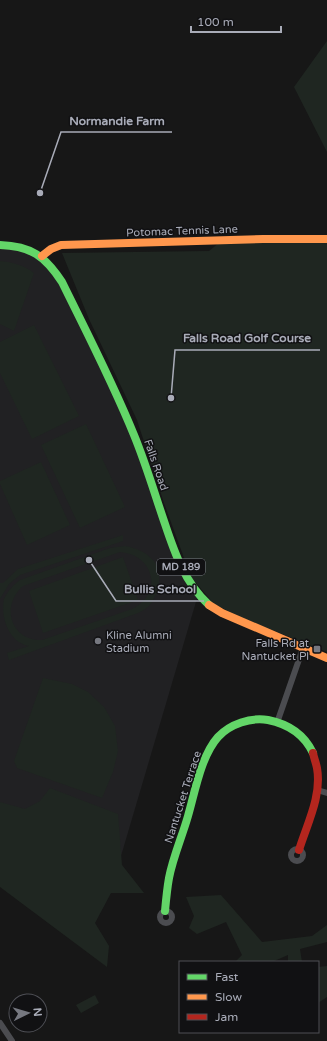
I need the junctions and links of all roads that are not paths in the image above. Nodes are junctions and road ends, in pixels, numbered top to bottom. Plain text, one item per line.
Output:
1 (327, 238) edge
2 (0, 245) edge
3 (42, 256) junction
4 (303, 648) junction
5 (327, 658) edge
6 (278, 720) junction
7 (317, 790) junction
8 (327, 793) edge
9 (299, 850) dead end
10 (166, 911) dead end
11 (0, 1023) edge
12 (12, 1041) edge

1 - 3 street, Potomac Tennis Lane
2 - 3 street, Falls Road / MD 189
3 - 4 street, Falls Road / MD 189
4 - 5 street, Falls Road / MD 189
4 - 6 street
6 - 7 street
6 - 10 street, Nantucket Terrace
7 - 8 street
7 - 9 street
11 - 12 street

